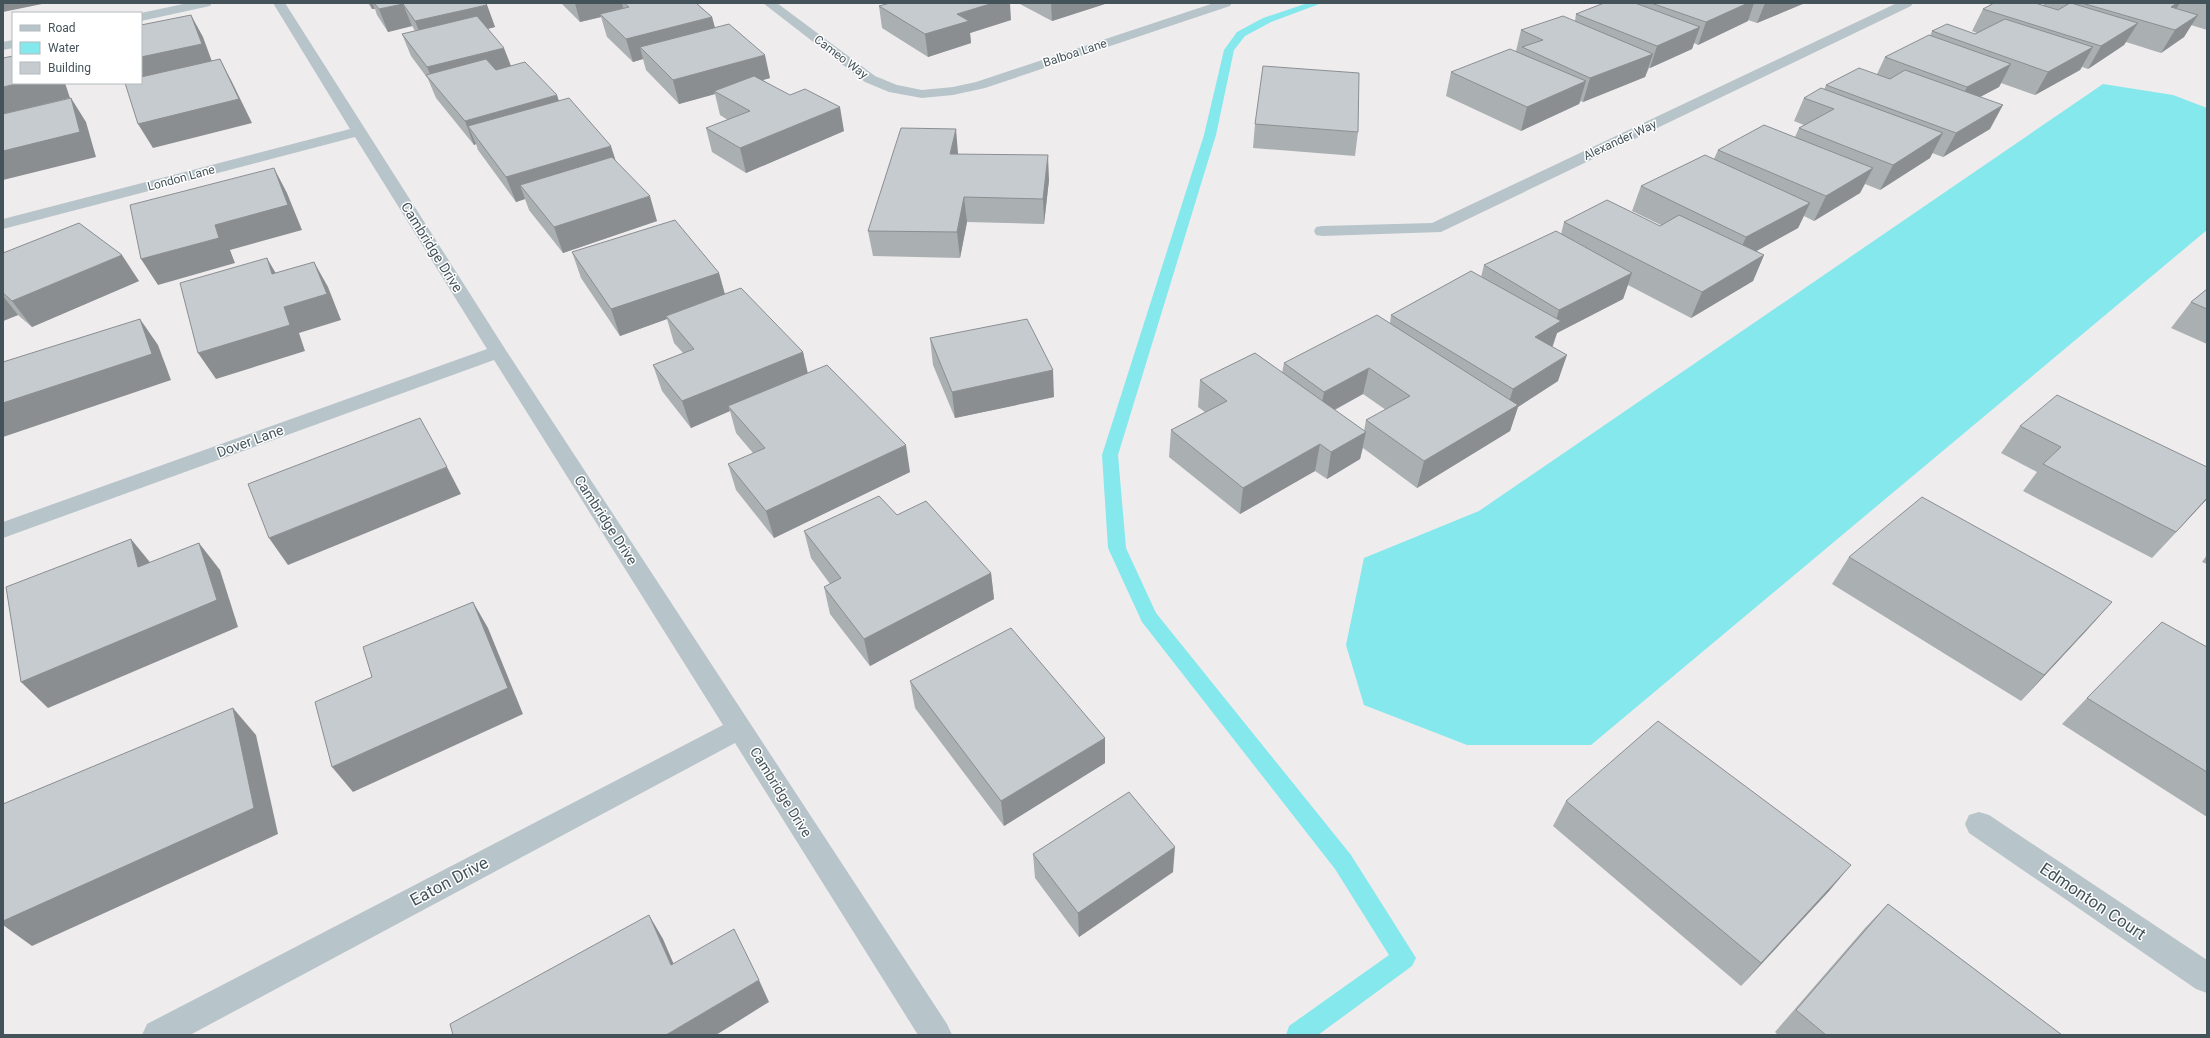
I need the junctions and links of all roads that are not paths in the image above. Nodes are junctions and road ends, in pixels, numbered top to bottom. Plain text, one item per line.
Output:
1 (206, 3) edge
2 (279, 3) edge
3 (769, 3) edge
4 (1226, 3) edge
5 (1908, 3) edge
6 (142, 17) edge
7 (922, 94) joint
8 (359, 132) junction
9 (3, 224) edge
10 (1322, 231) dead end
11 (498, 352) junction
12 (3, 530) edge
13 (740, 728) junction
14 (1979, 824) dead end
15 (2207, 978) edge
16 (158, 1035) edge
17 (936, 1035) edge

1 - 6 street
2 - 8 street, Cambridge Drive
3 - 7 street, Cameo Way
4 - 7 street, Balboa Lane
5 - 10 street, Alexander Way
8 - 9 street, London Lane
8 - 11 street, Cambridge Drive
11 - 12 street, Dover Lane
11 - 13 street, Cambridge Drive
13 - 16 street, Eaton Drive
13 - 17 street, Cambridge Drive
14 - 15 street, Edmonton Court

